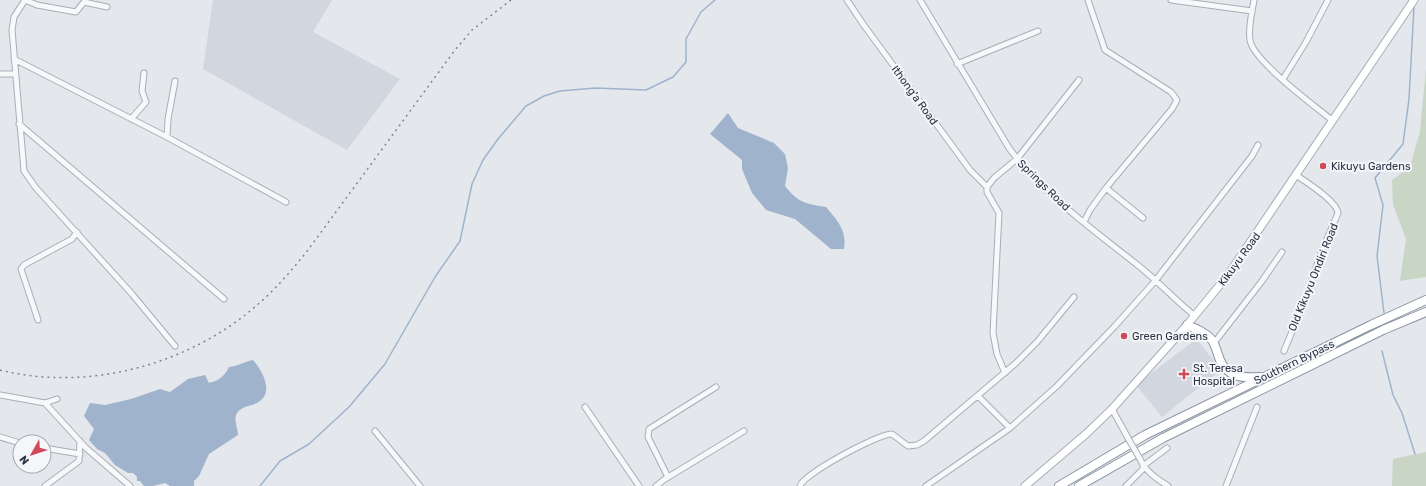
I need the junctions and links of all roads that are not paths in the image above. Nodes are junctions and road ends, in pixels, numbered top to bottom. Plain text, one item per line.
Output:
1 (25, 0) edge
2 (847, 0) edge
3 (920, 0) edge
4 (1088, 0) edge
5 (1171, 0) edge
6 (1254, 0) edge
7 (1328, 0) edge
8 (1414, 0) edge
9 (108, 7) dead end
10 (1252, 11) junction
11 (1038, 32) dead end
12 (14, 59) junction
13 (957, 64) junction
14 (144, 73) dead end
15 (0, 74) edge
16 (15, 74) junction
17 (1283, 79) junction
18 (1079, 80) dead end
19 (174, 81) dead end
20 (131, 119) junction
21 (1333, 121) junction
22 (19, 124) junction
23 (167, 137) junction
24 (1258, 145) dead end
25 (1017, 159) junction
26 (1296, 175) junction
27 (987, 187) junction
28 (1106, 188) junction
29 (286, 202) dead end
30 (1143, 218) dead end
31 (1084, 222) junction
32 (77, 232) junction
33 (1282, 252) dead end
34 (1155, 281) junction
35 (1074, 297) dead end
36 (224, 299) dead end
37 (1426, 300) edge
38 (1426, 312) edge
39 (1195, 316) junction
40 (38, 320) dead end
41 (1188, 325) junction
42 (1214, 343) junction
43 (175, 346) dead end
44 (1284, 351) dead end
45 (1005, 373) junction
46 (1265, 376) junction
47 (716, 388) dead end
48 (0, 395) edge
49 (978, 396) junction
50 (57, 399) dead end
51 (45, 403) junction
52 (585, 407) dead end
53 (1257, 407) dead end
54 (1112, 409) junction
55 (1010, 428) junction
56 (744, 431) dead end
57 (376, 432) dead end
58 (0, 437) edge
59 (12, 441) edge
60 (80, 441) junction
61 (1167, 448) dead end
62 (52, 449) edge
63 (80, 454) junction
64 (1143, 467) junction
65 (668, 477) junction
66 (46, 486) edge
67 (130, 486) edge
68 (420, 486) edge
69 (639, 486) edge
70 (656, 486) edge
71 (800, 486) edge
72 (926, 486) edge
73 (1025, 486) edge
74 (1060, 486) edge
75 (1079, 486) edge
76 (1126, 486) edge
77 (1168, 486) edge
78 (1226, 486) edge

1 - 9 street
1 - 12 street
2 - 27 street, Ithong'a Road
3 - 13 street, Springs Road
4 - 28 street
5 - 10 street
6 - 10 street
7 - 17 street
8 - 21 main road, Kikuyu Road
10 - 17 street
11 - 13 street
12 - 16 street
12 - 20 street
13 - 25 street, Springs Road
14 - 20 street
15 - 16 street
16 - 22 street
17 - 21 street
18 - 25 street
19 - 23 street
20 - 23 street
21 - 26 main road, Kikuyu Road
22 - 32 street
22 - 36 street
23 - 29 street
24 - 34 street
25 - 27 street
25 - 31 street, Springs Road
26 - 39 main road, Kikuyu Road
26 - 44 street, Old Kikuyu Ondiri Road
27 - 45 street
28 - 30 street
28 - 31 street
31 - 34 street, Springs Road
32 - 40 street
32 - 43 street
33 - 42 street
34 - 39 street, Springs Road
34 - 55 street
35 - 45 street
37 - 46 highway, Southern Bypass
38 - 75 highway, Southern Bypass
39 - 41 main road, Kikuyu Road
41 - 42 highway
41 - 54 main road, Kikuyu Road
42 - 46 highway
45 - 49 street
46 - 74 highway, Southern Bypass
47 - 65 street
48 - 51 street
49 - 55 street
49 - 71 street
50 - 51 street
51 - 60 street
52 - 69 street
53 - 78 street
54 - 64 street, bridge
54 - 73 main road, Kikuyu Road
55 - 72 street
56 - 65 street
57 - 68 street
58 - 59 street
60 - 63 street
60 - 67 street
61 - 64 street
62 - 63 street
63 - 66 street
64 - 76 street
64 - 77 street
65 - 70 street

